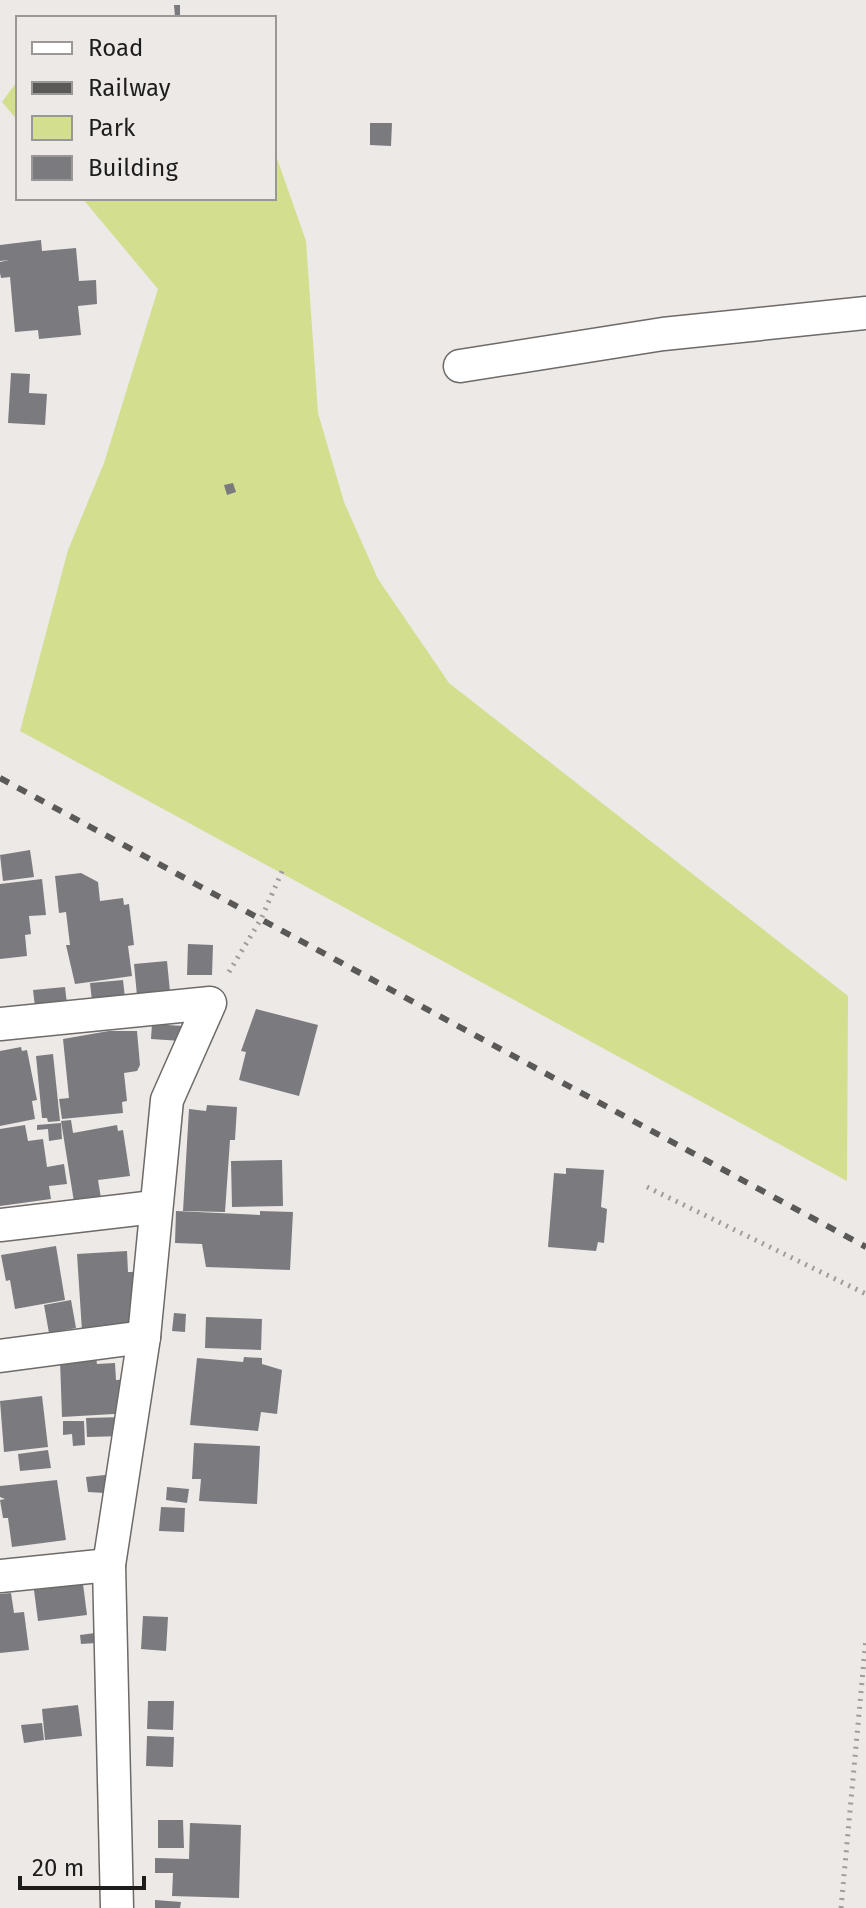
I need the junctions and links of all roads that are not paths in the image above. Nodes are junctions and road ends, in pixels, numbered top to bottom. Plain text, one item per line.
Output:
1 (866, 313) edge
2 (460, 366) dead end
3 (0, 1024) edge
4 (154, 1207) junction
5 (0, 1225) edge
6 (144, 1337) junction
7 (0, 1356) edge
8 (109, 1565) junction
9 (0, 1576) edge
10 (117, 1908) edge

1 - 2 street
3 - 4 street
4 - 5 street
4 - 6 street
6 - 7 street
6 - 8 street
8 - 9 street
8 - 10 street

